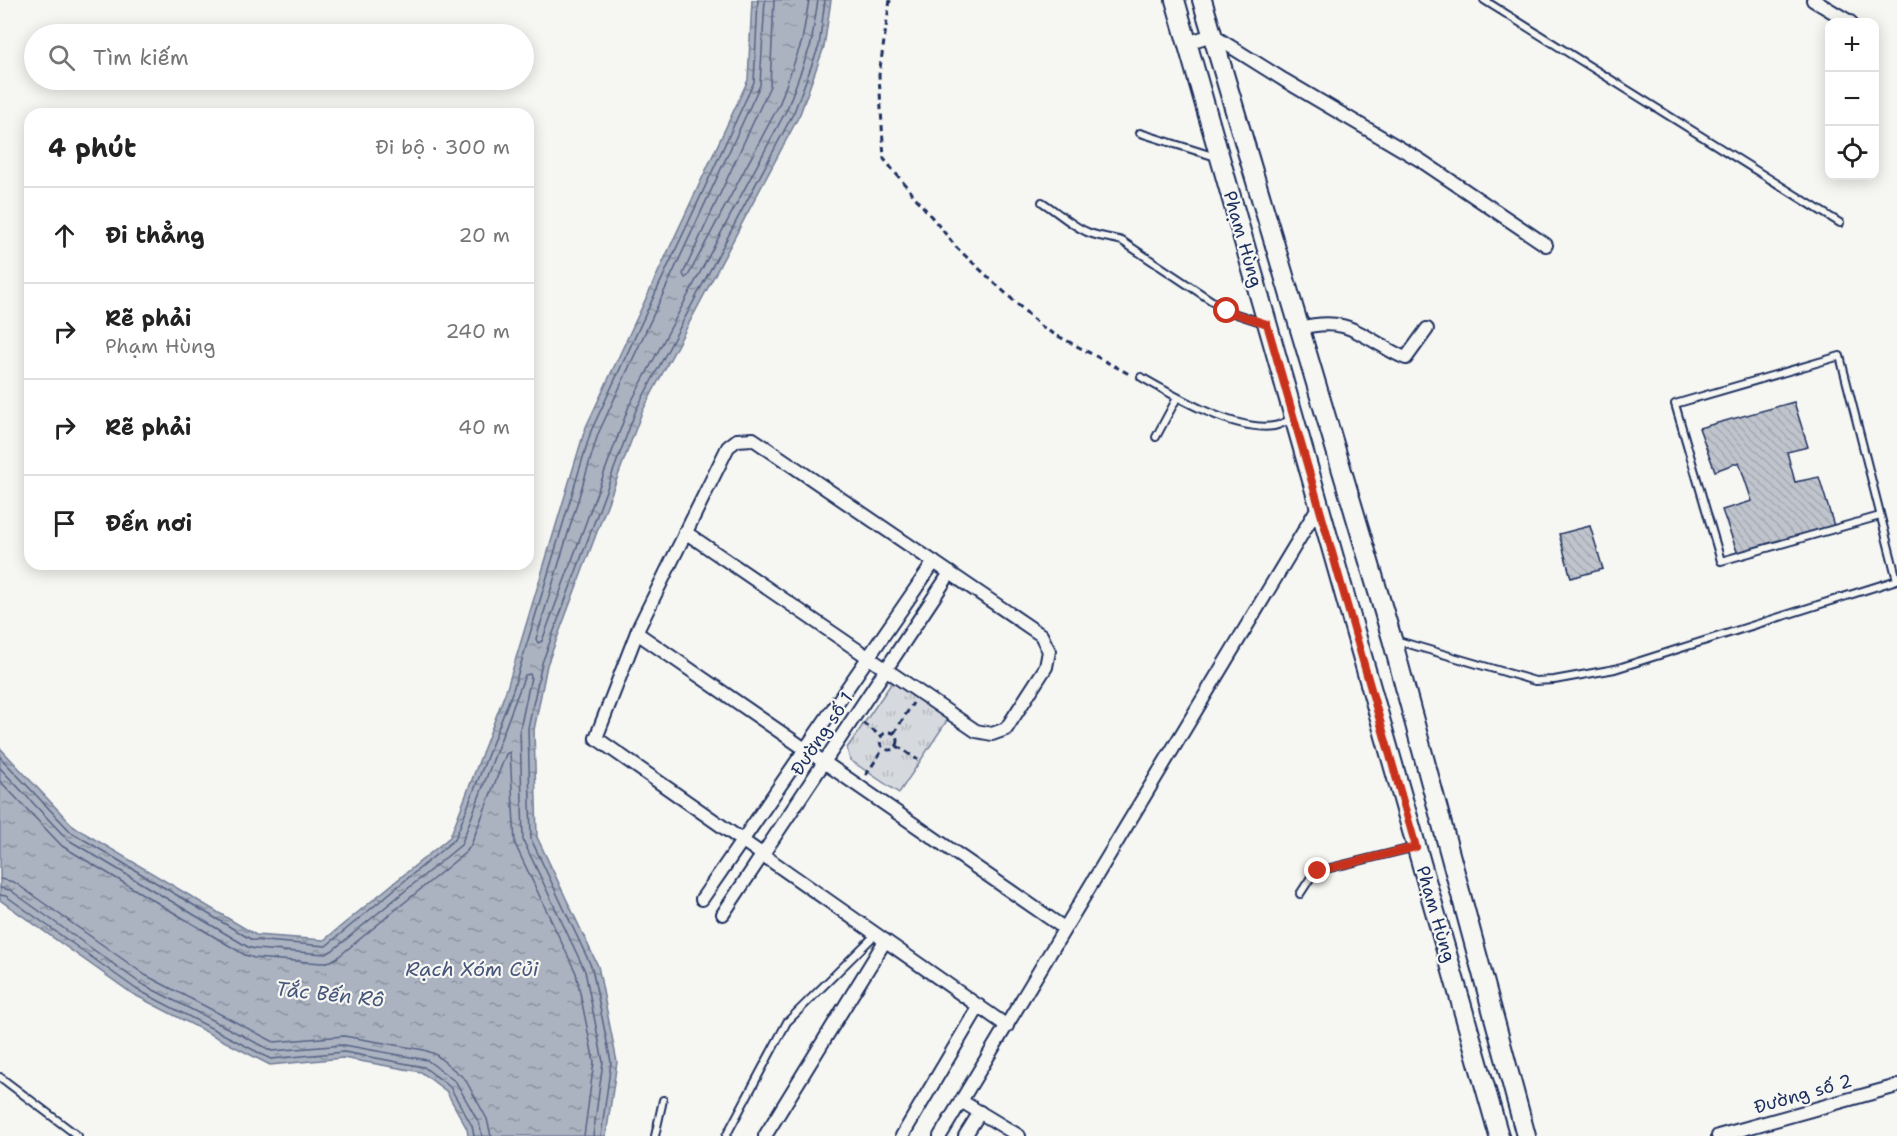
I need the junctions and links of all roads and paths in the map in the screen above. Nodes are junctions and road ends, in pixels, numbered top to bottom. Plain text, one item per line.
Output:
1 (890, 0) edge
2 (1175, 0) edge
3 (1202, 0) edge
4 (1484, 0) edge
5 (1813, 0) edge
6 (1843, 18) edge
7 (1212, 35) junction
8 (1187, 43) junction
9 (1140, 133) dead end
10 (1220, 158) junction
11 (1042, 202) dead end
12 (1840, 223) dead end
13 (1546, 245) dead end
14 (1267, 324) junction
15 (1299, 328) junction
16 (1427, 329) dead end
17 (1133, 376) dead end
18 (1140, 377) dead end
19 (1178, 398) junction
20 (1295, 418) junction
21 (1156, 437) dead end
22 (1320, 504) junction
23 (1880, 516) junction
24 (685, 532) junction
25 (934, 562) junction
26 (950, 573) junction
27 (1897, 581) edge
28 (637, 633) junction
29 (1392, 639) junction
30 (868, 658) junction
31 (885, 670) junction
32 (919, 694) junction
33 (855, 716) junction
34 (894, 733) junction
35 (881, 736) junction
36 (897, 746) junction
37 (805, 749) junction
38 (883, 749) junction
39 (918, 760) dead end
40 (824, 762) junction
41 (859, 785) junction
42 (742, 840) junction
43 (1416, 847) junction
44 (763, 855) junction
45 (1300, 894) dead end
46 (702, 899) dead end
47 (723, 914) dead end
48 (1064, 928) junction
49 (880, 937) junction
50 (979, 1006) junction
51 (1007, 1026) junction
52 (0, 1077) edge
53 (1897, 1086) edge
54 (663, 1100) dead end
55 (961, 1101) junction
56 (980, 1112) junction
57 (78, 1136) edge
58 (655, 1136) edge
59 (726, 1136) edge
60 (765, 1136) edge
61 (902, 1136) edge
62 (940, 1136) edge
63 (966, 1136) edge
64 (1019, 1136) edge
65 (1499, 1136) edge
66 (1526, 1136) edge
67 (1718, 1136) edge

1 - 17 path
2 - 8 main road, Phạm Hùng
3 - 7 main road, Phạm Hùng
4 - 12 lane
5 - 6 street
7 - 8 street
7 - 13 street
7 - 15 main road, Phạm Hùng
8 - 10 main road, Phạm Hùng
9 - 10 lane
10 - 14 main road, Phạm Hùng
11 - 14 lane
14 - 20 main road, Phạm Hùng
15 - 16 street
15 - 29 main road, Phạm Hùng
18 - 19 lane
19 - 20 lane
19 - 21 lane
20 - 22 main road, Phạm Hùng
22 - 43 main road, Phạm Hùng
22 - 48 street
23 - 23 lane
23 - 27 lane
24 - 25 street
24 - 28 street
24 - 30 street
25 - 26 street
25 - 30 street
26 - 31 street, Đường số 1
26 - 32 street
27 - 29 lane
28 - 37 street
28 - 42 street
29 - 66 main road, Phạm Hùng
30 - 31 street
30 - 37 street
31 - 32 street
31 - 33 street, Đường số 1
32 - 34 path
33 - 35 path
33 - 40 street, Đường số 1
34 - 35 path
34 - 36 path
35 - 38 path
36 - 38 path
36 - 39 path
37 - 40 street
37 - 42 street
38 - 41 path
40 - 41 street
40 - 44 street, Đường số 1
41 - 48 street
42 - 44 street
42 - 46 street
43 - 45 lane
43 - 65 main road, Phạm Hùng
44 - 47 street, Đường số 1
44 - 49 street
48 - 51 street
49 - 50 street
49 - 59 lane
49 - 60 street
50 - 51 street
50 - 61 street
51 - 55 street
52 - 57 lane
53 - 67 street, Đường số 2
54 - 58 lane
55 - 56 street
55 - 62 street
56 - 63 street
56 - 64 street

